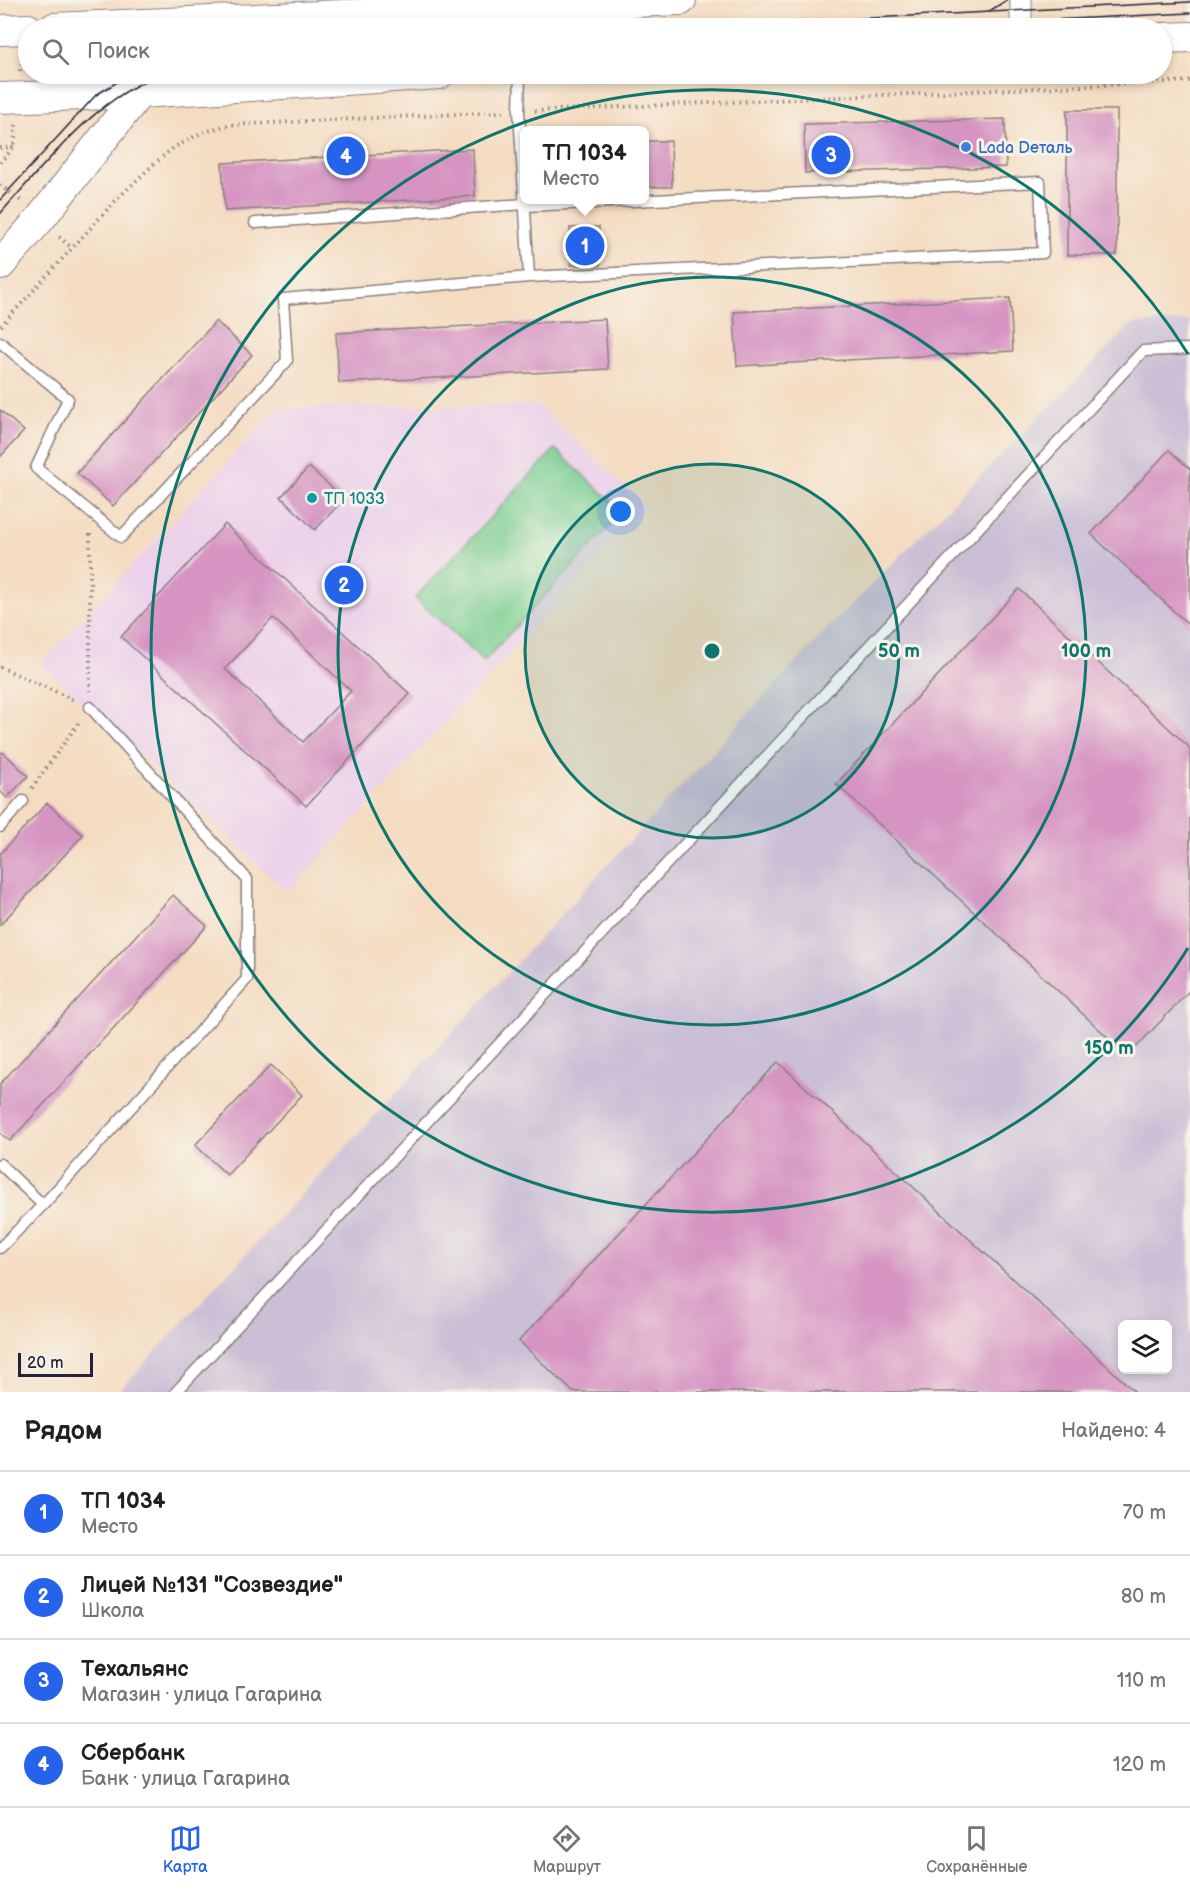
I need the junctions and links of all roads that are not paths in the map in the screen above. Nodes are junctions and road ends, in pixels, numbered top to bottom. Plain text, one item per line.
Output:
1 (681, 0) edge
2 (1021, 0) edge
3 (342, 18) edge
4 (1021, 18) edge
5 (18, 29) edge
6 (0, 30) edge
7 (1190, 37) edge
8 (1172, 38) edge
9 (137, 84) edge
10 (146, 84) edge
11 (520, 84) edge
12 (0, 98) edge
13 (520, 127) edge
14 (649, 199) edge
15 (547, 204) edge
16 (525, 205) junction
17 (255, 223) dead end
18 (0, 265) edge
19 (529, 277) junction
20 (0, 342) edge
21 (1190, 349) edge
22 (90, 707) road end
23 (23, 801) road end
24 (0, 826) edge
25 (0, 1164) edge
26 (43, 1205) junction
27 (0, 1248) edge
28 (176, 1392) edge

1 - 3 main road
2 - 4 street
5 - 6 main road
7 - 8 main road
9 - 12 main road
10 - 18 main road
11 - 13 lane
14 - 19 lane
15 - 16 lane
16 - 17 lane
16 - 19 lane
19 - 20 lane
21 - 28 lane
22 - 26 lane
23 - 24 lane
25 - 26 lane
26 - 27 lane

